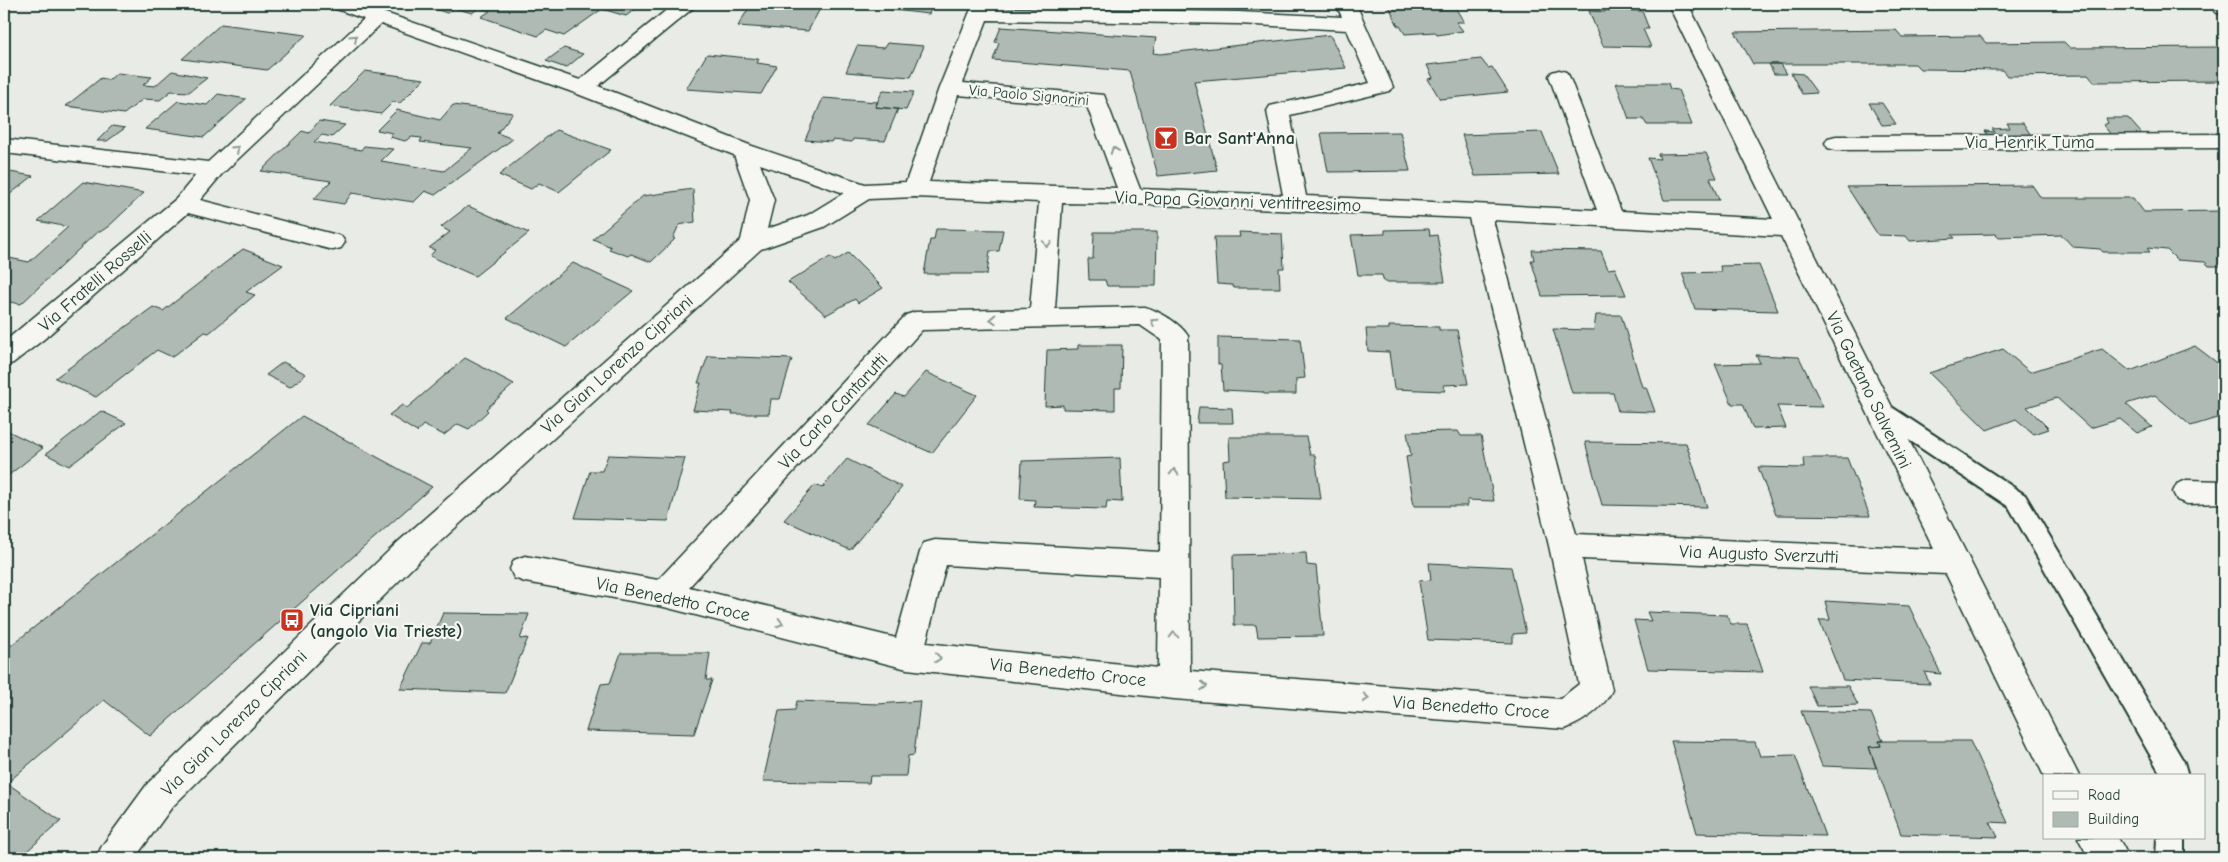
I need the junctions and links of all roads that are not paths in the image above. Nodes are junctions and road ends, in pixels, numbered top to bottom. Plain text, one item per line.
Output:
1 (341, 4) edge
2 (686, 4) edge
3 (1261, 4) edge
4 (1346, 4) edge
5 (1678, 4) edge
6 (2218, 4) edge
7 (980, 9) edge
8 (2224, 9) edge
9 (377, 17) junction
10 (1239, 18) junction
11 (1356, 24) junction
12 (1559, 76) dead end
13 (582, 88) junction
14 (950, 88) junction
15 (2224, 141) edge
16 (1836, 143) dead end
17 (4, 146) edge
18 (744, 151) junction
19 (213, 170) junction
20 (915, 189) junction
21 (864, 192) junction
22 (1051, 196) junction
23 (1131, 196) junction
24 (1296, 203) junction
25 (184, 204) junction
26 (1480, 211) junction
27 (1612, 218) junction
28 (1788, 228) junction
29 (333, 242) dead end
30 (752, 244) junction
31 (1042, 317) junction
32 (4, 356) edge
33 (1880, 410) junction
34 (2187, 492) dead end
35 (2224, 492) edge
36 (1564, 546) junction
37 (1954, 562) junction
38 (1174, 566) junction
39 (525, 569) dead end
40 (664, 594) junction
41 (907, 655) junction
42 (1174, 684) junction
43 (2061, 774) edge
44 (2175, 774) edge
45 (2097, 840) edge
46 (2171, 840) edge
47 (114, 858) edge
48 (2111, 858) edge
49 (2170, 858) edge

1 - 9 street
2 - 13 street
3 - 10 street
4 - 11 street
5 - 28 street, Via Gaetano Salvemini
6 - 8 street
7 - 10 street
7 - 14 street, Via Paolo Signorini
9 - 13 street
19 -> 9 street, Via Fratelli Rosselli
10 - 11 street
11 - 24 street
12 - 27 street
13 - 18 street
14 - 20 street, Via Paolo Signorini
23 -> 14 street, Via Paolo Signorini
15 - 16 street, Via Henrik Tuma
17 - 19 street
18 - 21 street, Via Papa Giovanni ventitreesimo
18 - 30 street
19 - 25 street, Via Fratelli Rosselli
20 - 21 street, Via Papa Giovanni ventitreesimo
20 - 22 street, Via Papa Giovanni ventitreesimo
21 - 30 street, Via Papa Giovanni ventitreesimo
22 - 23 street, Via Papa Giovanni ventitreesimo
22 -> 31 street
23 - 24 street, Via Papa Giovanni ventitreesimo
24 - 26 street, Via Papa Giovanni ventitreesimo
25 - 29 street
25 - 32 street, Via Fratelli Rosselli
26 - 27 street, Via Papa Giovanni ventitreesimo
26 - 36 street, Via Benedetto Croce
27 - 28 street, Via Papa Giovanni ventitreesimo
28 - 33 street, Via Gaetano Salvemini
30 - 47 street, Via Gian Lorenzo Cipriani
38 -> 31 street, Via Carlo Cantarutti
31 -> 40 street, Via Carlo Cantarutti
33 - 37 street, Via Gaetano Salvemini
33 - 44 lane
34 - 35 street
36 - 37 street, Via Augusto Sverzutti
42 -> 36 street, Via Benedetto Croce
37 - 43 street, Via Gaetano Salvemini
38 - 41 street
42 -> 38 street, Via Carlo Cantarutti
39 - 40 street, Via Benedetto Croce
40 -> 41 street, Via Benedetto Croce
41 -> 42 street, Via Benedetto Croce
45 - 48 street
46 - 49 lane

